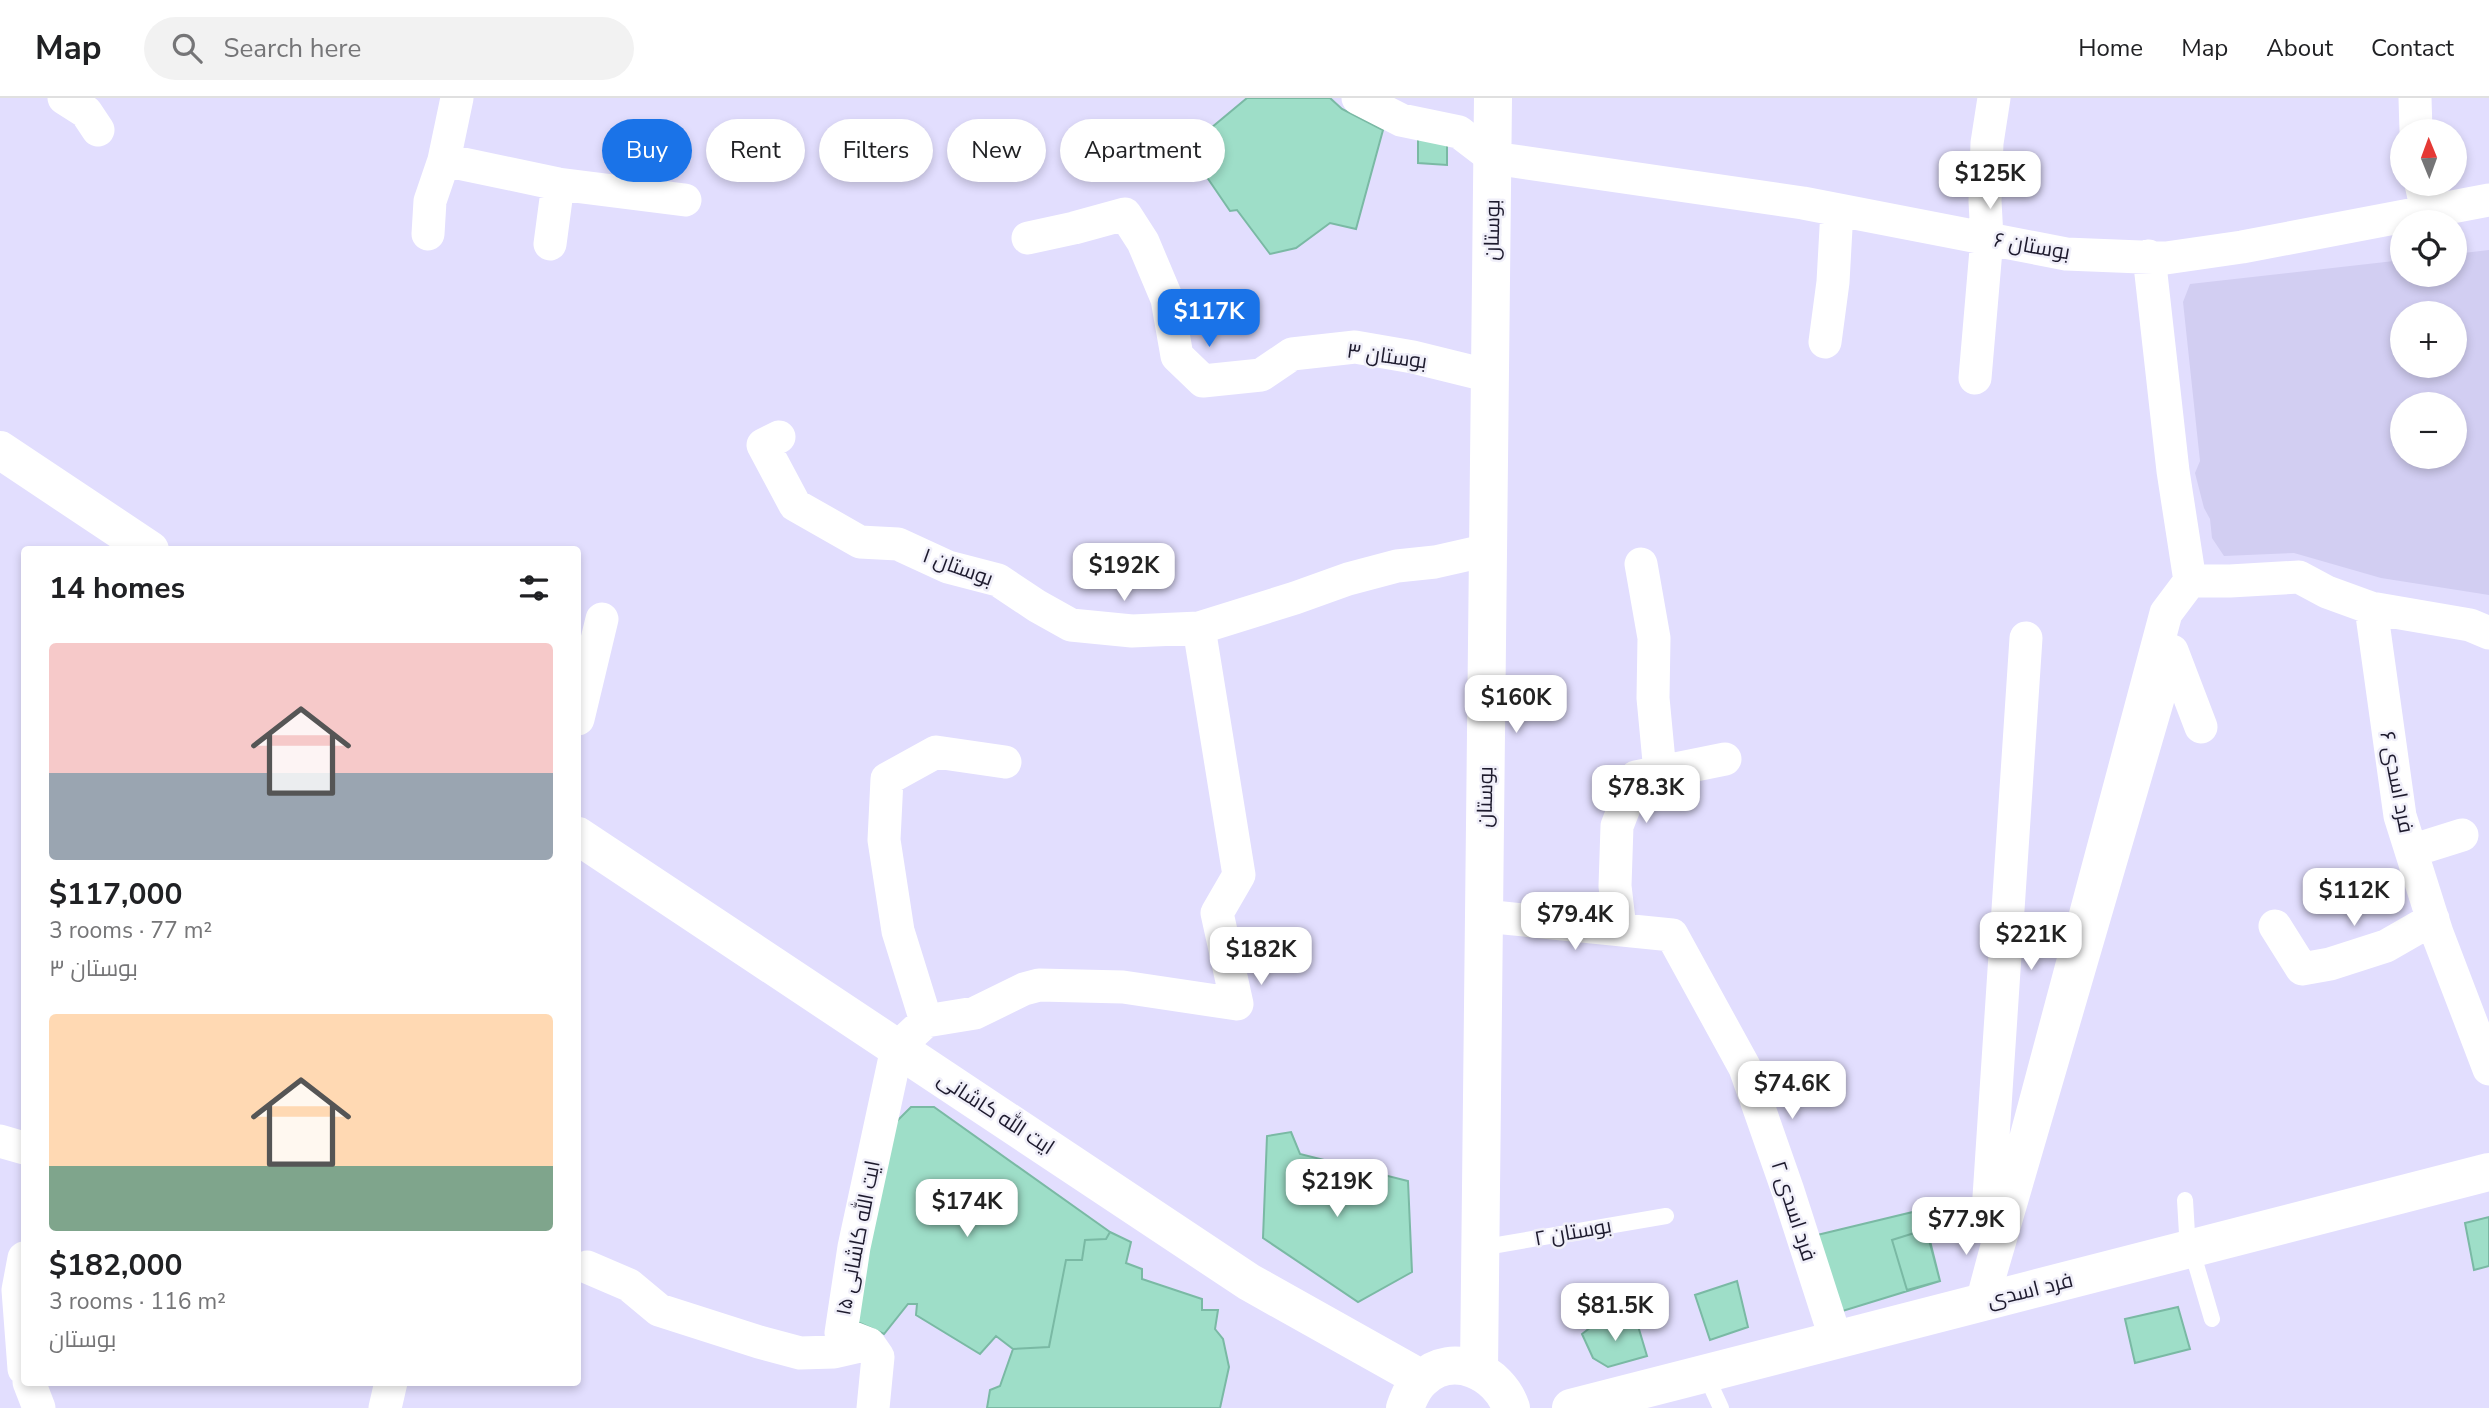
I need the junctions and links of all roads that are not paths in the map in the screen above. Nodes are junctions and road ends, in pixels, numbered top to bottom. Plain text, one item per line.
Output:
1 (64, 98) edge
2 (457, 98) edge
3 (1358, 98) edge
4 (1493, 98) edge
5 (1994, 98) edge
6 (2416, 98) edge
7 (2416, 119) edge
8 (98, 130) dead end
9 (1493, 158) junction
10 (444, 160) junction
11 (558, 184) junction
12 (2424, 197) edge
13 (685, 200) dead end
14 (2489, 200) edge
15 (1837, 209) junction
16 (428, 234) dead end
17 (1028, 238) dead end
18 (1987, 238) junction
19 (550, 244) dead end
20 (2149, 257) junction
21 (1825, 342) dead end
22 (1490, 376) junction
23 (1975, 378) dead end
24 (779, 437) dead end
25 (0, 450) edge
26 (144, 546) edge
27 (1488, 550) junction
28 (1641, 564) dead end
29 (2190, 581) junction
30 (2371, 608) junction
31 (602, 620) dead end
32 (1199, 628) junction
33 (2489, 632) edge
34 (2026, 638) dead end
35 (581, 707) edge
36 (2201, 727) dead end
37 (1725, 759) dead end
38 (1005, 762) dead end
39 (1660, 772) junction
40 (2462, 835) dead end
41 (581, 838) edge
42 (2411, 850) junction
43 (1484, 916) junction
44 (2433, 919) junction
45 (2275, 926) dead end
46 (1620, 929) junction
47 (926, 1021) junction
48 (897, 1048) junction
49 (2489, 1069) edge
50 (0, 1141) edge
51 (21, 1146) edge
52 (2489, 1172) edge
53 (2185, 1200) dead end
54 (1666, 1216) dead end
55 (1480, 1248) junction
56 (2192, 1248) junction
57 (587, 1266) dead end
58 (21, 1274) edge
59 (1982, 1302) junction
60 (2211, 1318) dead end
61 (21, 1330) edge
62 (1836, 1340) junction
63 (869, 1344) junction
64 (1479, 1370) junction
65 (1705, 1373) junction
66 (31, 1386) edge
67 (390, 1386) edge
68 (1413, 1394) edge
69 (39, 1408) edge
70 (385, 1408) edge
71 (873, 1408) edge
72 (1511, 1408) edge
73 (1571, 1408) edge
74 (1721, 1408) edge

1 - 8 street
2 - 10 street
3 - 9 street
4 - 9 main road, بوستان
5 - 18 street
6 - 7 street
9 - 15 street, بوستان ۶
9 - 22 main road, بوستان
10 - 11 street
10 - 16 street
11 - 13 street
11 - 19 street
12 - 14 street, بوستان ۶
12 - 20 street, بوستان ۶
15 - 18 street, بوستان ۶
15 - 21 street
17 - 22 street, بوستان ۳
18 - 20 street, بوستان ۶
18 - 23 street
20 - 29 street
22 - 27 main road, بوستان
24 - 32 street, بوستان ۱
25 - 26 main road
27 - 32 street, بوستان ۱
27 - 43 main road, بوستان
28 - 39 street
29 - 30 street
29 - 59 street
30 - 33 street
30 - 42 street, فرد اسدی ۶
31 - 35 street
32 - 47 street
34 - 59 street
36 - 59 street
37 - 39 street
38 - 47 street
39 - 46 street
40 - 42 street
41 - 48 main road, ایت الله کاشانی
42 - 44 street, فرد اسدی ۶
43 - 46 street
43 - 55 main road, بوستان
44 - 45 street
44 - 49 street, فرد اسدی ۶
46 - 62 street, فرد اسدی ۲
47 - 48 street
48 - 63 street, ایت الله کاشانی ۱۵
48 - 68 main road, ایت الله کاشانی
50 - 51 street
52 - 56 main road, فرد اسدی
53 - 56 lane
54 - 55 lane, بوستان ۲
55 - 64 main road, بوستان
56 - 59 main road, فرد اسدی
56 - 60 lane
57 - 63 street
58 - 61 street
59 - 62 main road, فرد اسدی
62 - 65 main road, فرد اسدی
63 - 71 street, ایت الله کاشانی ۱۵
64 - 68 main road
64 - 72 main road
65 - 73 main road, فرد اسدی
65 - 74 lane
66 - 69 street
67 - 70 street

